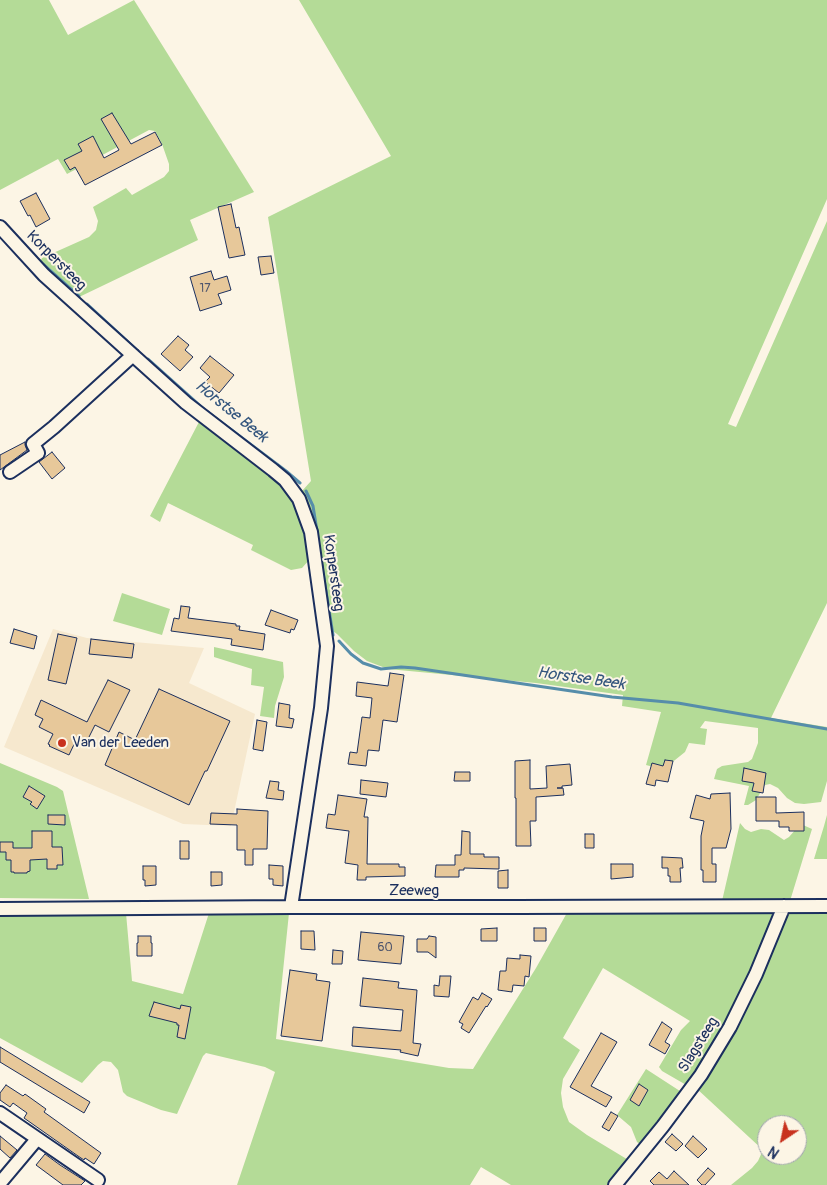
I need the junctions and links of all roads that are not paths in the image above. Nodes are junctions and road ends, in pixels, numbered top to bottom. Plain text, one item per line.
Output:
1 (0, 226) edge
2 (133, 355) junction
3 (10, 472) dead end
4 (784, 906) junction
5 (827, 906) edge
6 (291, 907) junction
7 (0, 910) edge
8 (0, 1113) edge
9 (37, 1139) junction
10 (98, 1180) dead end
11 (0, 1183) edge
12 (615, 1185) edge

1 - 2 street, Korpersteeg
2 - 3 street
2 - 6 street, Korpersteeg
4 - 5 street, Zeeweg
4 - 6 street, Zeeweg
4 - 12 street, Slagsteeg
6 - 7 street, Zeeweg
8 - 9 street
9 - 10 street
9 - 11 street

